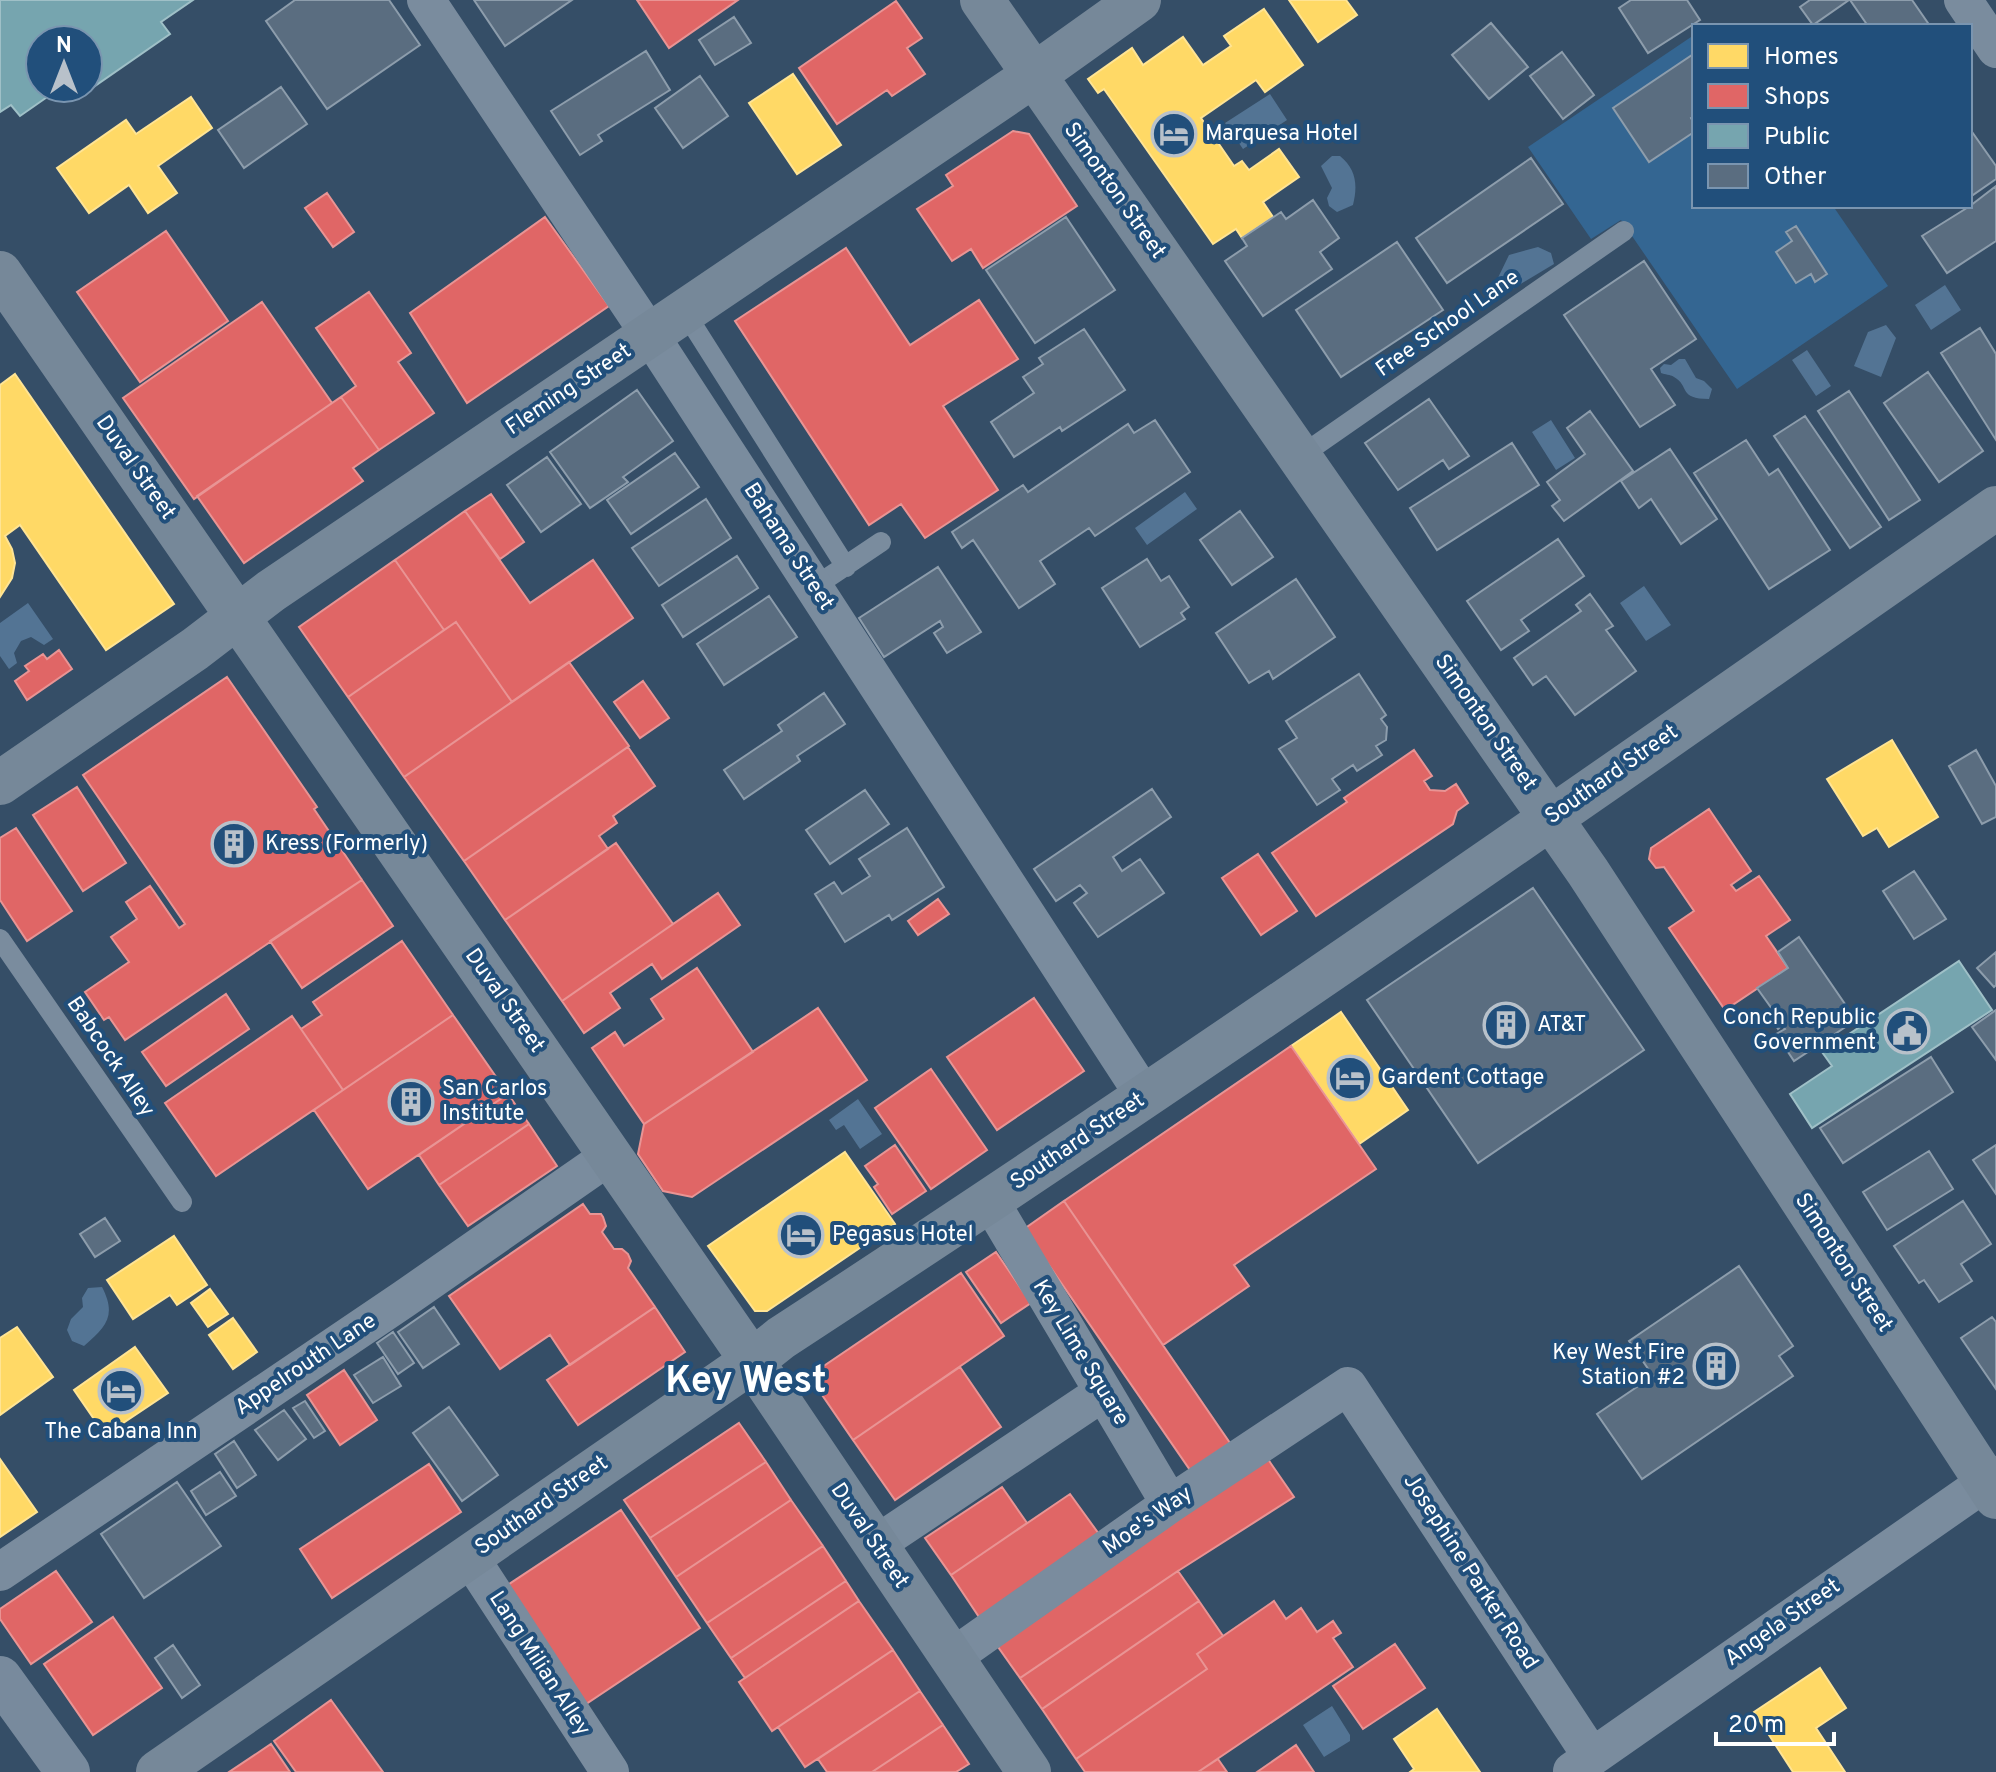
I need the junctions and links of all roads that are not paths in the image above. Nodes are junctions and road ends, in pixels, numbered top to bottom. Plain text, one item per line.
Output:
1 (426, 0) edge
2 (982, 0) edge
3 (1139, 0) edge
4 (1963, 0) edge
5 (1996, 49) edge
6 (1034, 75) junction
7 (1624, 231) dead end
8 (0, 273) edge
9 (667, 323) junction
10 (1299, 457) junction
11 (1996, 508) edge
12 (881, 542) dead end
13 (846, 567) junction
14 (814, 587) junction
15 (236, 617) junction
16 (0, 783) edge
17 (1551, 818) junction
18 (0, 939) edge
19 (1145, 1097) junction
20 (611, 1155) junction
21 (990, 1201) junction
22 (182, 1202) dead end
23 (752, 1361) junction
24 (1348, 1386) joint
25 (1102, 1393) junction
26 (1993, 1485) edge
27 (1170, 1504) junction
28 (875, 1545) junction
29 (469, 1556) junction
30 (0, 1572) edge
31 (950, 1659) junction
32 (0, 1678) edge
33 (1581, 1764) edge
34 (68, 1772) edge
35 (158, 1772) edge
36 (610, 1772) edge
37 (1029, 1772) edge

1 - 9 street, Bahama Street
2 - 6 street, Simonton Street
3 - 6 street, Fleming Street
4 - 5 street
6 - 9 street, Fleming Street
6 - 10 street, Simonton Street
7 - 10 lane, Free School Lane
8 - 15 street, Duval Street
9 - 13 lane
9 - 14 street, Bahama Street
9 - 15 street, Fleming Street
10 - 17 street, Simonton Street
11 - 17 street, Southard Street
12 - 13 lane
13 - 14 lane
14 - 19 street, Bahama Street
15 - 16 street, Fleming Street
15 - 20 street, Duval Street
17 - 19 street, Southard Street
17 - 26 street, Simonton Street
18 - 22 lane, Babcock Alley
19 - 21 street, Southard Street
20 - 23 street, Duval Street
20 - 30 street, Appelrouth Lane
21 - 23 street, Southard Street
21 - 25 street, Key Lime Square
23 - 28 street, Duval Street
23 - 29 street, Southard Street
24 - 27 street, Moe's Way
24 - 33 street, Josephine Parker Road
25 - 27 street, Key Lime Square
25 - 28 street
26 - 33 street, Angela Street
27 - 31 street, Moe's Way
28 - 31 street, Duval Street
29 - 35 street, Southard Street
29 - 36 street, Lang Milian Alley
31 - 37 street, Duval Street
32 - 34 main road

